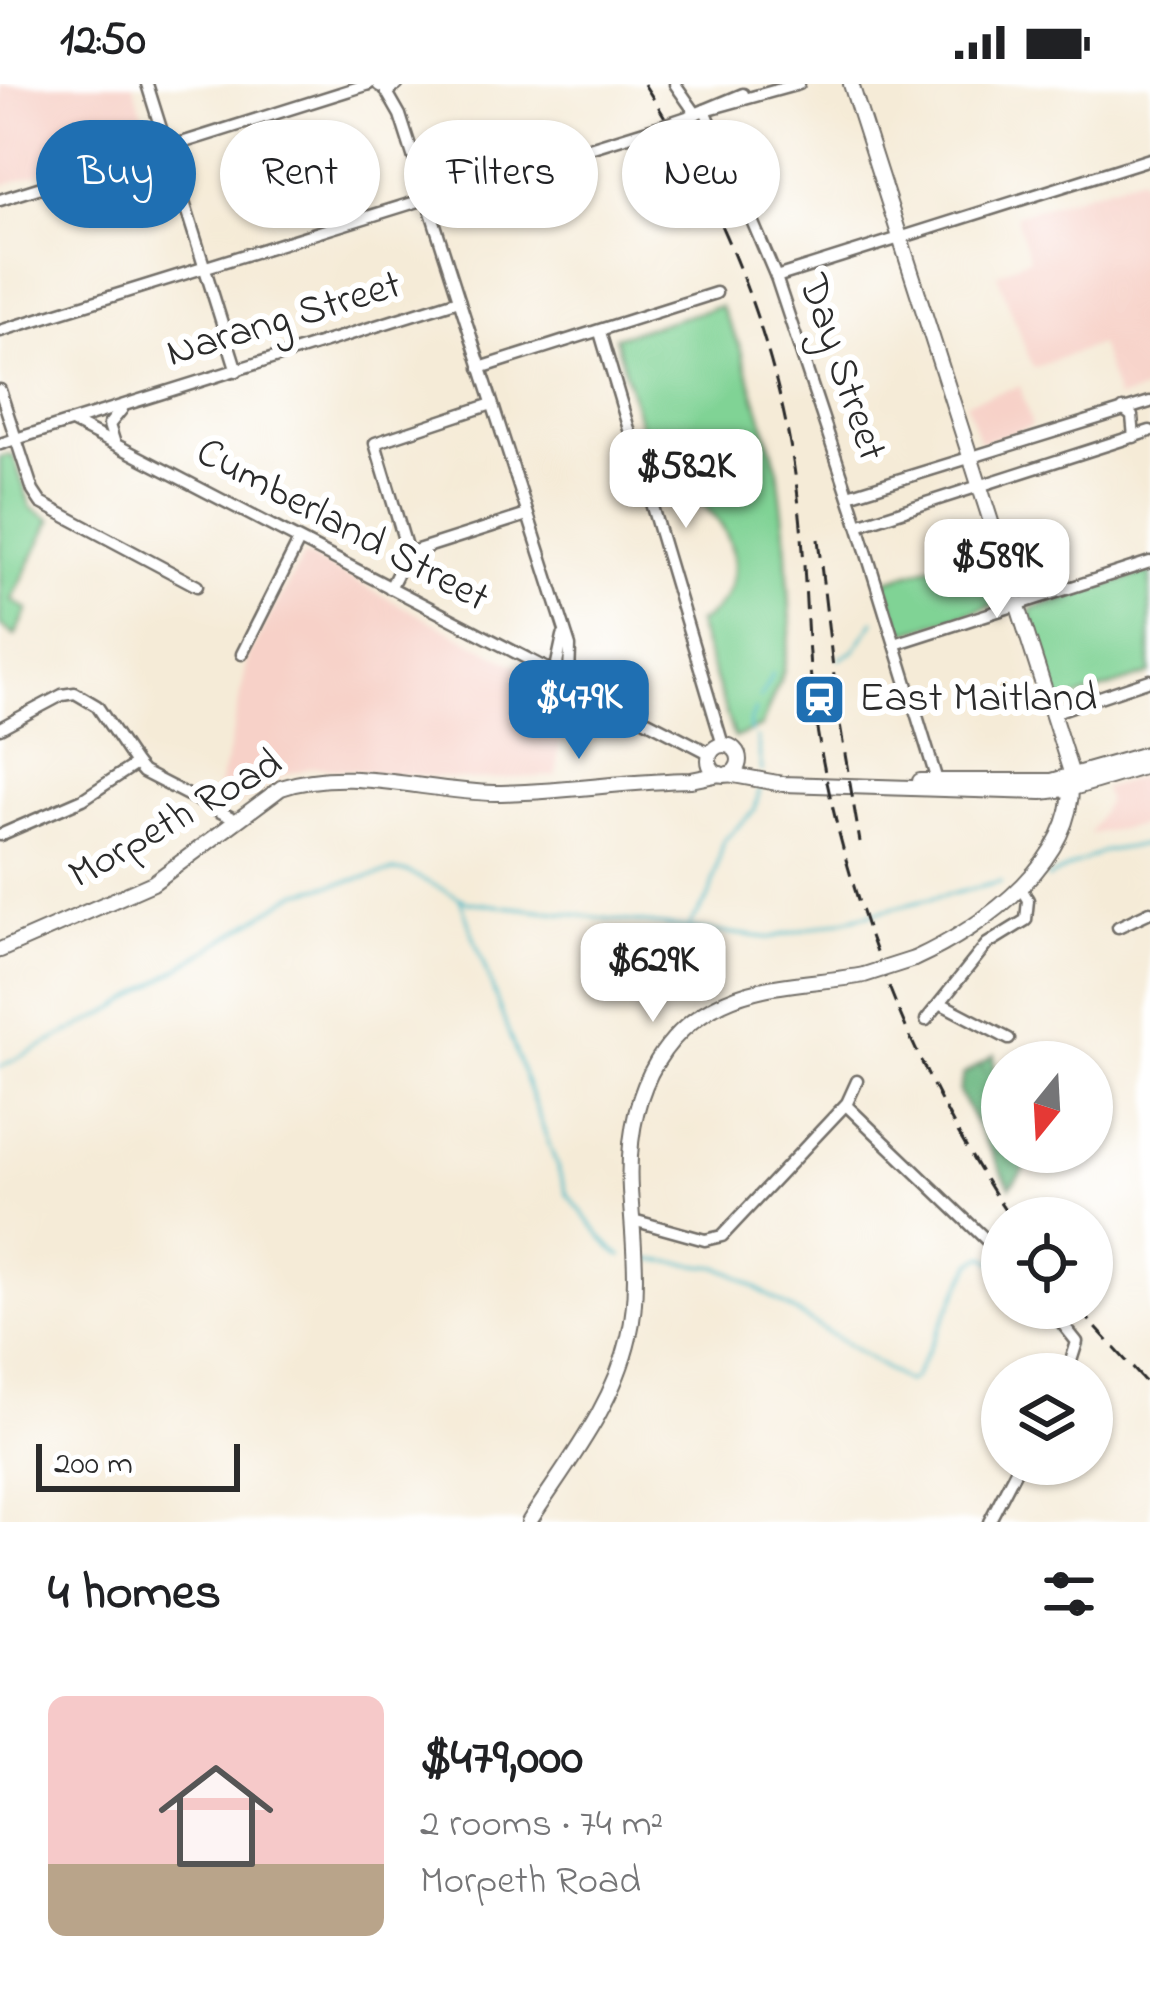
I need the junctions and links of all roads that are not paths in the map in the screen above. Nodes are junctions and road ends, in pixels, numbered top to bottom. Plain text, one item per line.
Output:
1 (147, 84) edge
2 (675, 84) edge
3 (775, 84) edge
4 (799, 84) edge
5 (851, 84) edge
6 (385, 85) edge
7 (697, 114) junction
8 (159, 120) edge
9 (404, 127) edge
10 (196, 138) edge
11 (598, 146) edge
12 (1150, 159) edge
13 (36, 188) edge
14 (0, 200) edge
15 (404, 206) edge
16 (193, 228) edge
17 (436, 228) edge
18 (901, 238) junction
19 (205, 268) junction
20 (776, 278) junction
21 (716, 293) dead end
22 (459, 300) junction
23 (0, 332) edge
24 (600, 332) junction
25 (480, 368) junction
26 (237, 370) junction
27 (0, 390) edge
28 (1150, 402) edge
29 (129, 404) junction
30 (492, 404) junction
31 (1124, 409) junction
32 (72, 422) junction
33 (1150, 431) edge
34 (1040, 435) junction
35 (1134, 437) junction
36 (16, 439) junction
37 (0, 444) edge
38 (115, 444) junction
39 (970, 457) junction
40 (1050, 463) junction
41 (979, 485) junction
42 (849, 495) junction
43 (527, 515) junction
44 (858, 525) junction
45 (299, 542) junction
46 (408, 554) junction
47 (1150, 562) edge
48 (197, 586) dead end
49 (390, 588) junction
50 (1018, 605) junction
51 (563, 628) junction
52 (895, 644) junction
53 (242, 654) dead end
54 (554, 673) junction
55 (569, 680) junction
56 (1150, 680) edge
57 (1052, 713) junction
58 (0, 728) edge
59 (1150, 753) edge
60 (718, 762) junction
61 (136, 764) junction
62 (1150, 764) edge
63 (754, 777) junction
64 (1072, 783) junction
65 (938, 785) junction
66 (236, 820) junction
67 (0, 835) edge
68 (1020, 887) junction
69 (1150, 911) edge
70 (1118, 927) dead end
71 (0, 950) edge
72 (940, 1003) junction
73 (926, 1021) dead end
74 (1010, 1039) dead end
75 (857, 1081) dead end
76 (846, 1105) junction
77 (633, 1220) junction
78 (981, 1235) edge
79 (1008, 1485) edge
80 (529, 1522) edge
81 (989, 1522) edge

1 - 8 street
2 - 7 street, Day Street
3 - 7 street
4 - 7 street
5 - 18 main road
6 - 9 street
6 - 10 street
7 - 11 street, bridge
7 - 20 street, Day Street
12 - 18 street
13 - 14 street
15 - 19 street
16 - 19 street
17 - 22 street
18 - 20 street
18 - 39 main road
19 - 23 street
19 - 26 street
20 - 42 street, Day Street
21 - 24 street
22 - 25 street
22 - 26 street, Narang Street
24 - 25 street
24 - 60 street
25 - 30 street
26 - 29 street, Narang Street
27 - 36 street
28 - 31 street
29 - 32 street, Narang Street
29 - 38 street, Narang Street
30 - 43 street
30 - 46 street
31 - 34 street
31 - 35 street
32 - 36 street, Narang Street
32 - 38 street, Cumberland Street
33 - 35 street
34 - 39 street
34 - 40 street
35 - 40 street
36 - 37 street, Narang Street
36 - 48 street
38 - 45 street, Cumberland Street
39 - 41 main road
39 - 42 street
40 - 41 street
41 - 44 street
41 - 50 main road
42 - 44 street, Day Street
43 - 46 street
43 - 51 street
44 - 52 street, Day Street
45 - 49 street, Cumberland Street
45 - 53 street
46 - 49 street
47 - 50 street
49 - 54 street, Cumberland Street
50 - 52 street
50 - 57 main road
51 - 54 street
51 - 55 street
52 - 65 street, Day Street
54 - 55 street, Cumberland Street
55 - 60 street, Cumberland Street
56 - 57 street
57 - 64 main road
58 - 61 street
59 - 64 main road
60 - 63 main road
60 - 63 main road
60 - 66 main road, Morpeth Road
61 - 66 street
61 - 67 street
62 - 64 main road
63 - 65 main road
64 - 65 main road
64 - 68 main road
66 - 71 main road, Morpeth Road
68 - 72 street
68 - 77 main road, bridge
69 - 70 street
72 - 73 street
72 - 74 street
75 - 76 street
76 - 77 street
76 - 78 street
77 - 80 main road
79 - 81 street

